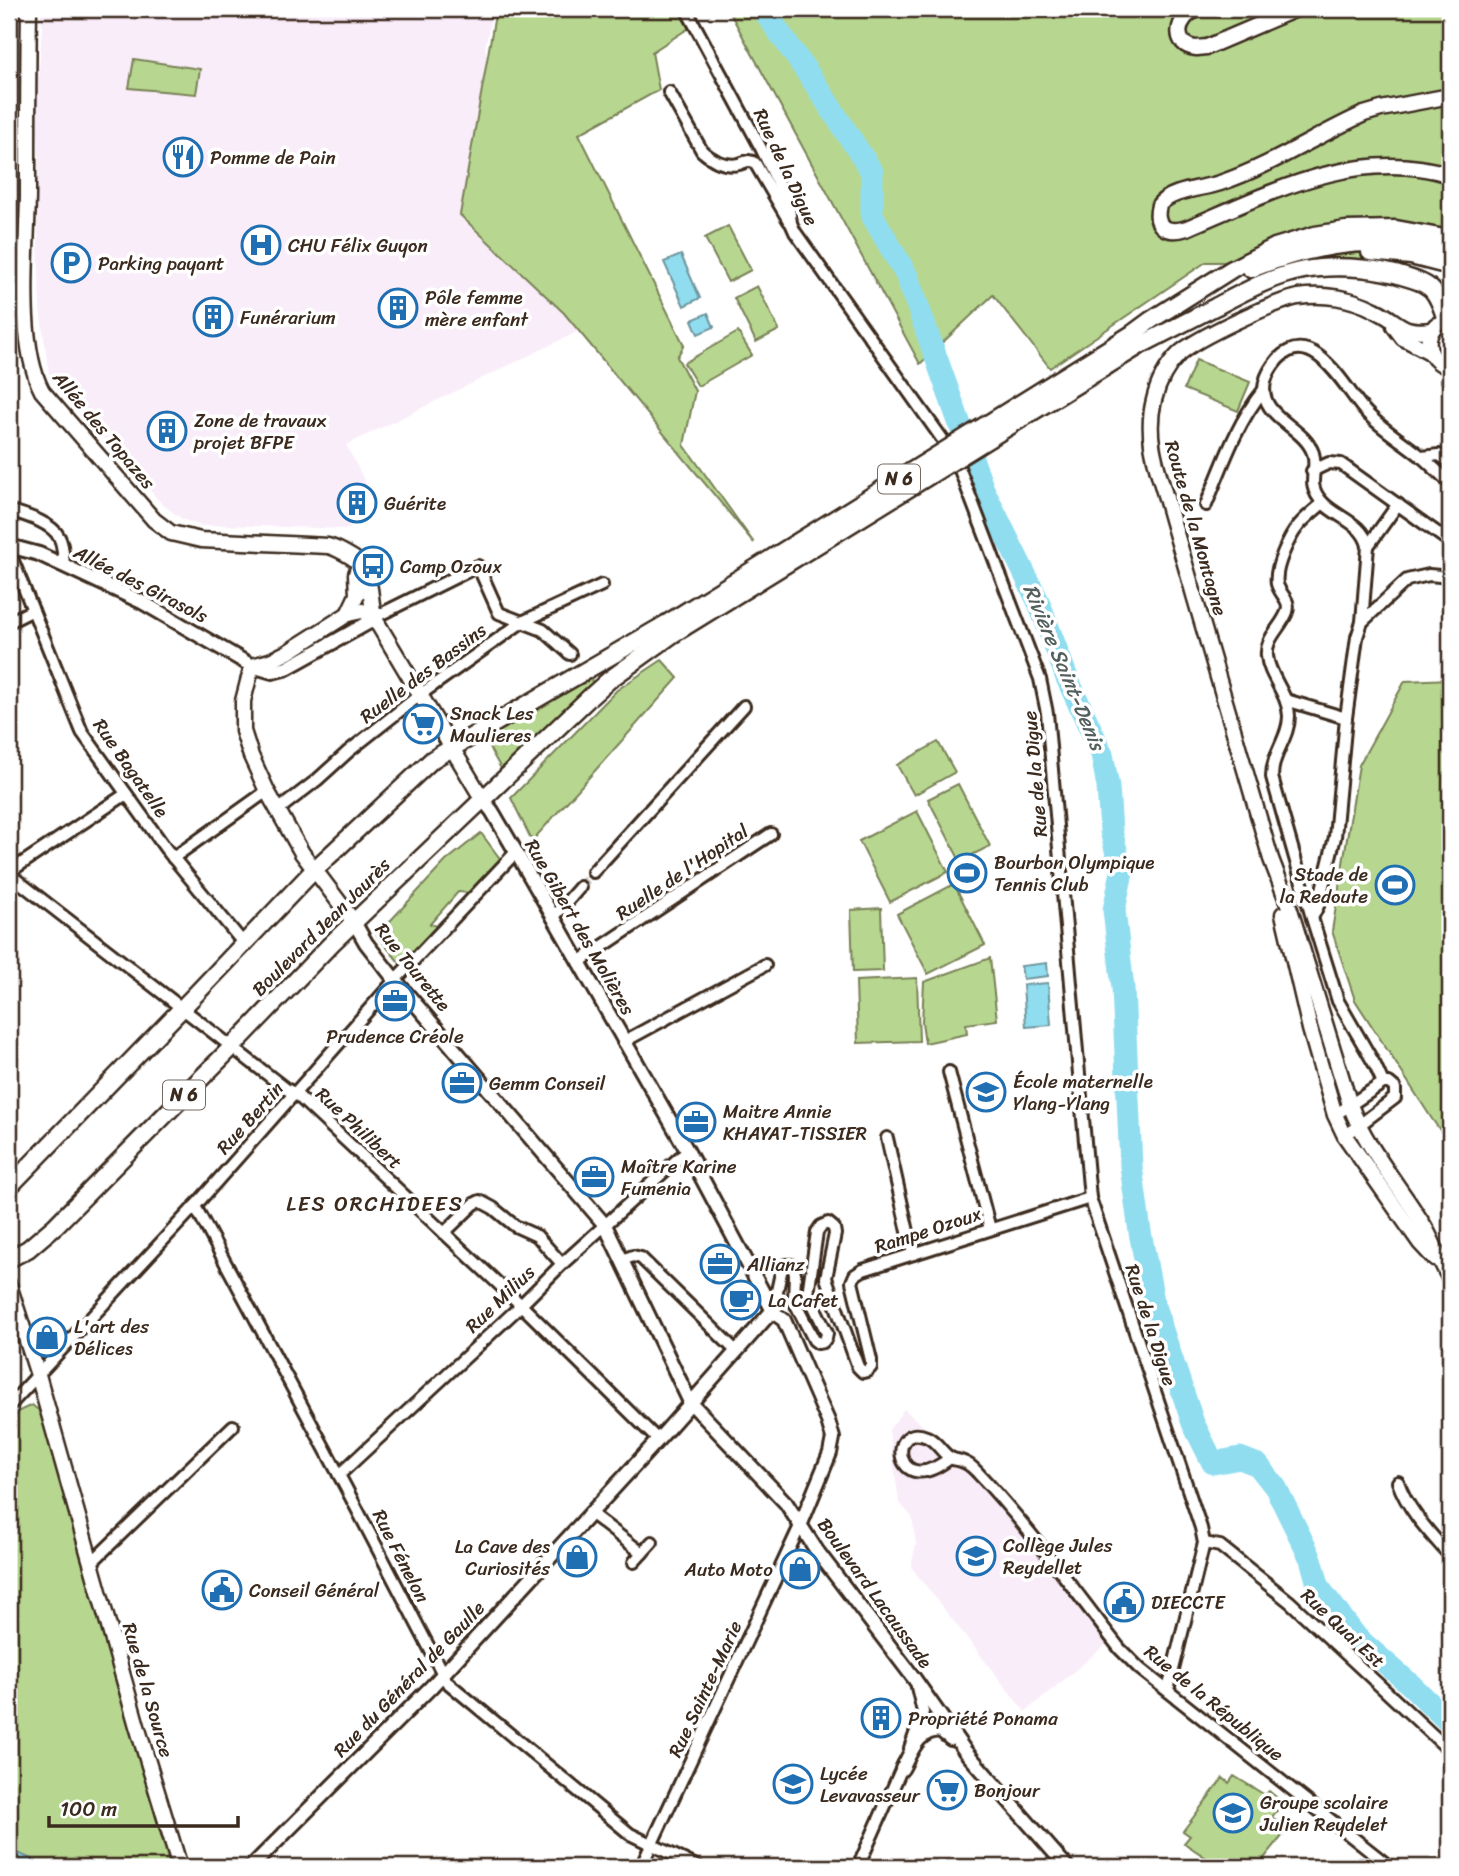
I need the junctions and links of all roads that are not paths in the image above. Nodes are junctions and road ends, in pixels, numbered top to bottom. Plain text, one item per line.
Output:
1 (29, 9) edge
2 (686, 9) edge
3 (1198, 9) edge
4 (1296, 9) edge
5 (669, 92) dead end
6 (1450, 96) edge
7 (1450, 175) edge
8 (791, 223) junction
9 (1450, 239) edge
10 (1450, 253) edge
11 (1450, 266) edge
12 (1448, 320) edge
13 (1392, 322) junction
14 (1432, 330) junction
15 (1135, 340) junction
16 (1430, 352) junction
17 (1449, 376) edge
18 (1263, 391) junction
19 (1422, 457) junction
20 (1450, 462) edge
21 (1312, 471) junction
22 (1450, 483) edge
23 (1323, 503) junction
24 (1398, 504) junction
25 (1206, 505) dead end
26 (9, 510) edge
27 (1450, 542) edge
28 (9, 546) edge
29 (1368, 546) junction
30 (9, 551) edge
31 (360, 563) junction
32 (64, 566) junction
33 (1450, 577) edge
34 (602, 585) dead end
35 (33, 610) junction
36 (348, 614) junction
37 (374, 617) junction
38 (9, 622) edge
39 (522, 622) junction
40 (1362, 622) junction
41 (669, 629) junction
42 (570, 654) dead end
43 (252, 666) junction
44 (421, 694) junction
45 (1286, 700) junction
46 (744, 706) dead end
47 (1346, 718) junction
48 (451, 747) junction
49 (267, 792) junction
50 (126, 794) junction
51 (483, 800) junction
52 (278, 810) junction
53 (771, 834) dead end
54 (516, 852) junction
55 (173, 858) junction
56 (1271, 859) junction
57 (314, 870) junction
58 (593, 872) tunnel mouth
59 (9, 873) edge
60 (580, 887) tunnel mouth
61 (553, 918) junction
62 (1312, 918) junction
63 (354, 922) junction
64 (244, 944) junction
65 (579, 962) junction
66 (765, 965) dead end
67 (395, 980) junction
68 (183, 1008) junction
69 (623, 1041) junction
70 (232, 1047) junction
71 (949, 1072) dead end
72 (1383, 1083) junction
73 (296, 1094) junction
74 (1350, 1105) junction
75 (1335, 1115) junction
76 (1358, 1126) junction
77 (1345, 1136) junction
78 (887, 1138) dead end
79 (688, 1152) junction
80 (9, 1187) edge
81 (1090, 1198) junction
82 (195, 1206) junction
83 (605, 1225) junction
84 (990, 1229) junction
85 (444, 1233) junction
86 (913, 1254) junction
87 (9, 1259) edge
88 (622, 1260) junction
89 (562, 1264) junction
90 (1448, 1275) edge
91 (9, 1286) edge
92 (520, 1304) junction
93 (773, 1310) junction
94 (736, 1351) junction
95 (38, 1375) junction
96 (690, 1402) junction
97 (9, 1406) edge
98 (233, 1426) dead end
99 (657, 1440) junction
100 (950, 1458) junction
101 (339, 1475) junction
102 (1398, 1482) dead end
103 (786, 1503) junction
104 (806, 1510) junction
105 (590, 1513) junction
106 (800, 1525) junction
107 (652, 1542) dead end
108 (1203, 1543) junction
109 (642, 1553) junction
110 (1450, 1556) edge
111 (634, 1562) dead end
112 (91, 1563) junction
113 (442, 1674) junction
114 (914, 1677) junction
115 (1168, 1690) junction
116 (965, 1751) junction
117 (1450, 1751) edge
118 (902, 1769) junction
119 (652, 1845) junction
120 (180, 1867) edge
121 (251, 1867) edge
122 (641, 1867) edge
123 (698, 1867) edge
124 (858, 1867) edge
125 (1067, 1867) edge
126 (1390, 1867) edge

1 - 31 main road, Allée des Topazes
2 - 8 street, Rue de la Digue
3 - 4 main road
5 - 8 street
6 - 7 main road
8 - 81 street, Rue de la Digue
9 - 15 main road
10 - 15 main road, N 6
11 - 15 main road, N 6
12 - 14 main road
12 - 15 main road
13 - 14 main road, Route de la Montagne
13 - 16 main road, Route de la Montagne
13 - 56 main road, Route de la Montagne
14 - 16 main road
15 - 41 main road, N 6, bridge
16 - 17 main road, Route de la Montagne
18 - 19 street
18 - 21 street
18 - 25 street
19 - 20 street
19 - 22 street
21 - 23 street
21 - 24 street
23 - 29 street
23 - 45 street
24 - 27 street
24 - 29 street
26 - 32 street
28 - 32 street, Allée des Girasols
29 - 40 street
30 - 35 street, Rue Bagatelle
31 - 36 main road
31 - 37 main road, Rue Gibert des Molières
32 - 43 street, Allée des Girasols
33 - 40 street
34 - 39 street, Ruelle des Bassins
35 - 38 street
35 - 50 street, Rue Bagatelle
36 - 37 main road
36 - 43 main road
37 - 39 street
37 - 43 street
37 - 44 main road, Rue Gibert des Molières
39 - 42 street
39 - 44 street, Ruelle des Bassins
40 - 47 street
41 - 48 main road, N 6
41 - 51 main road, Boulevard Jean Jaurès / N 6
43 - 49 main road, Rue Tourette
44 - 48 main road, Rue Gibert des Molières
44 - 52 street, Ruelle des Bassins
45 - 47 street
45 - 62 street
46 - 58 street
47 - 62 street
48 - 51 main road, Rue Gibert des Molières
48 - 57 main road, N 6
49 - 52 main road, Rue Tourette
49 - 55 street
50 - 55 street, Rue Bagatelle
50 - 59 street
51 - 54 street, Rue Gibert des Molières
51 - 63 main road, Boulevard Jean Jaurès / N 6
52 - 57 main road, Rue Tourette
53 - 65 street, Ruelle de l'Hopital
54 - 61 street, Rue Gibert des Molières
54 - 67 street, Rue Bertin
55 - 64 street, Rue Bagatelle
56 - 74 main road, Route de la Montagne
56 - 75 main road, Route de la Montagne
57 - 63 main road, Rue Tourette
57 - 64 main road, N 6
59 - 68 street, Rue Philibert
60 - 61 street
61 - 65 street, Rue Gibert des Molières
62 - 72 street
63 - 67 street, Rue Tourette
63 - 70 main road, Boulevard Jean Jaurès / N 6
64 - 68 main road, N 6
65 - 69 street, Rue Gibert des Molières
66 - 69 street
67 - 73 street, Rue Bertin
67 - 83 street, Rue Tourette
68 - 70 street, Rue Philibert
68 - 80 main road, N 6
69 - 79 street, Rue Gibert des Molières
70 - 73 street, Rue Philibert
70 - 87 main road, Boulevard Jean Jaurès / N 6
71 - 84 street
72 - 74 street
72 - 76 street
73 - 82 street, Rue Bertin
73 - 85 street, Rue Philibert
74 - 75 street
74 - 76 main road, Route de la Montagne
75 - 77 main road, Route de la Montagne
76 - 77 street
76 - 90 main road, Route de la Montagne
77 - 90 main road, Route de la Montagne
78 - 86 street
79 - 83 street, Rue Milius
79 - 93 street, Rue Gibert des Molières
81 - 84 street, Rampe Ozoux
81 - 108 street, Rue de la Digue
82 - 95 street, Rue Bertin
82 - 101 street, Rue Fénelon
83 - 88 street, Rue Tourette
83 - 89 street, Rue Milius
84 - 86 street, Rampe Ozoux
85 - 89 street
85 - 92 street, Rue Philibert
86 - 93 street, Rampe Ozoux
88 - 94 street
88 - 96 street, Rue Tourette
89 - 92 street, Rue Milius
91 - 95 main road, Rue de la Source
92 - 99 street, Rue Philibert
92 - 101 street, Rue Milius
93 - 94 street, Rue du Général de Gaulle
93 - 104 street, Boulevard Lacaussade
94 - 96 street, Rue du Général de Gaulle
95 - 97 street, Rue Bertin
95 - 112 main road, Rue de la Source
96 - 99 street, Rue du Général de Gaulle
96 - 103 street, Rue Tourette
98 - 112 street
99 - 105 street, Rue du Général de Gaulle
100 - 100 street, Rue de la République
100 - 115 street, Rue de la République
101 - 113 street, Rue Fénelon
102 - 110 street
103 - 104 street
103 - 106 street, Rue Tourette
104 - 106 street, Boulevard Lacaussade
105 - 109 street
105 - 113 street, Rue du Général de Gaulle
106 - 114 street, Boulevard Lacaussade
106 - 119 street, Rue Sainte-Marie
107 - 109 street
108 - 115 street, Rue de la Digue
108 - 117 street, Rue Quai Est
109 - 111 street
112 - 120 main road, Rue de la Source
113 - 119 street, Rue Fénelon
113 - 121 street, Rue du Général de Gaulle
114 - 116 street, Boulevard Lacaussade
114 - 118 street
115 - 126 street, Rue de la République
116 - 118 street
116 - 125 street, Boulevard Lacaussade
118 - 124 street
119 - 122 street, Rue Sainte-Marie
119 - 123 street, Rue Fénelon

